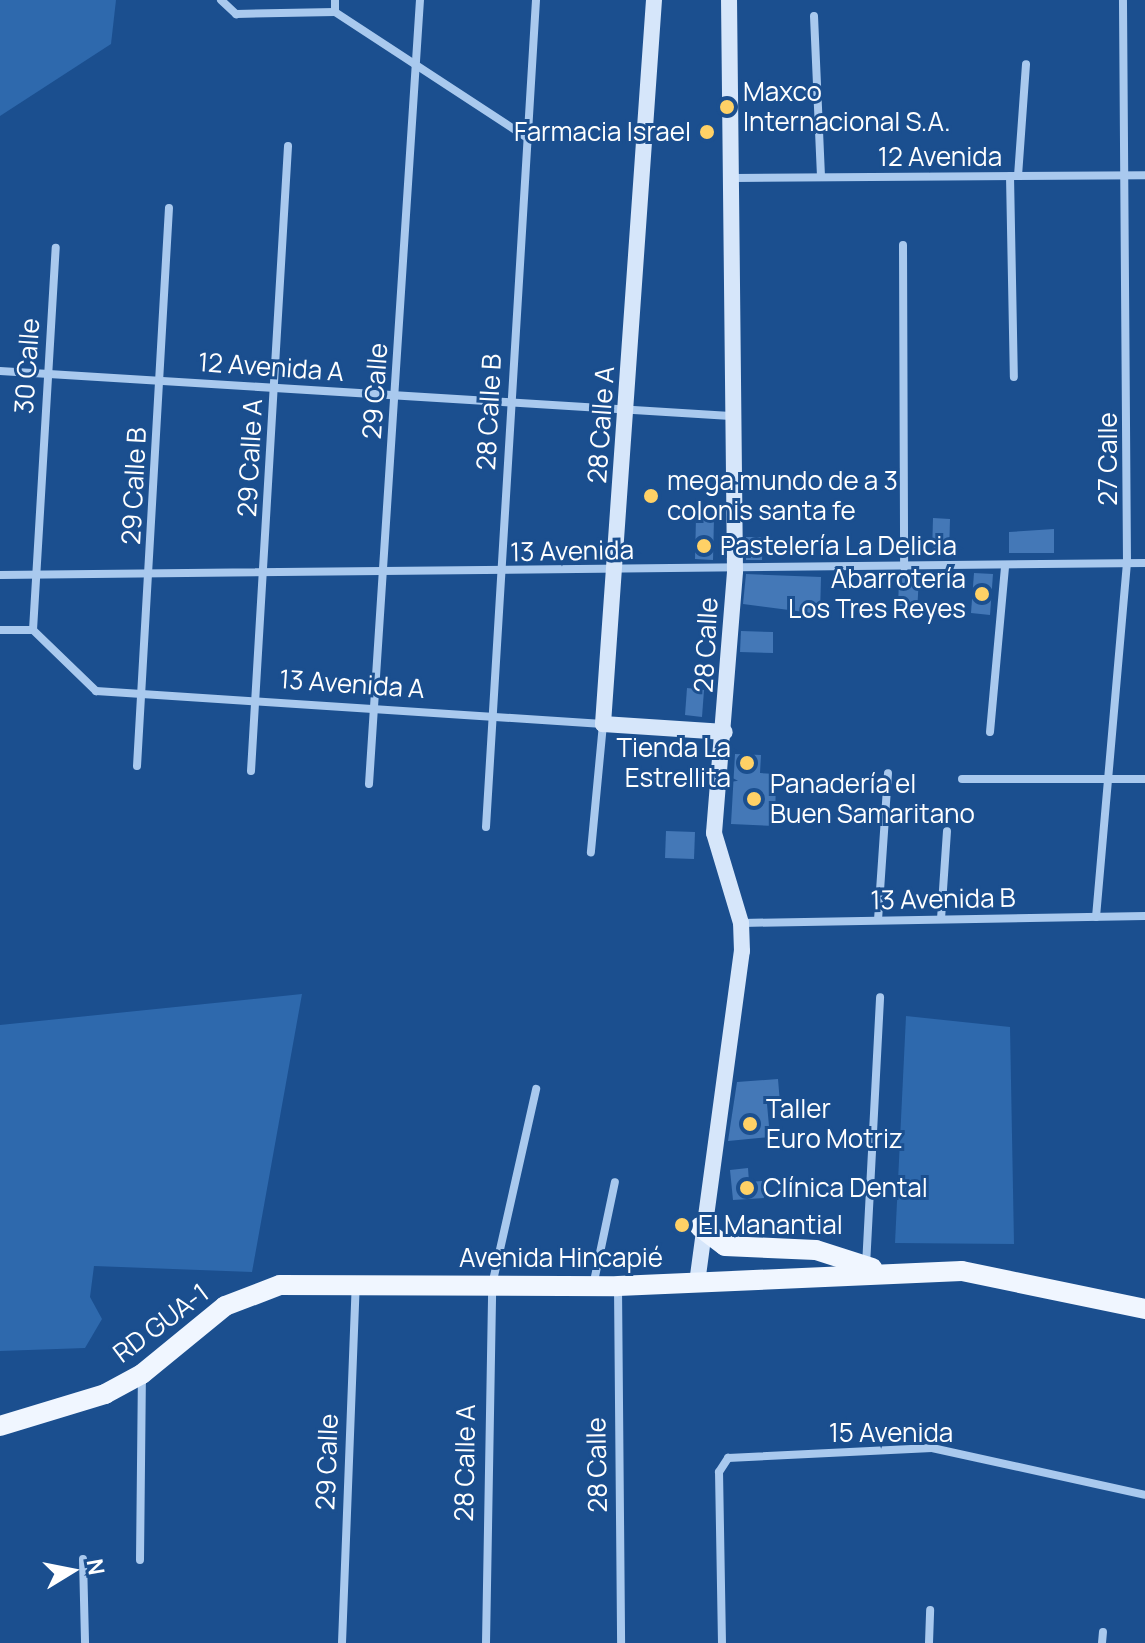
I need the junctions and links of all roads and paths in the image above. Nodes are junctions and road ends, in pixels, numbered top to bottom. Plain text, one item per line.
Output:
1 (221, 0) edge
2 (335, 0) edge
3 (420, 0) edge
4 (536, 0) edge
5 (654, 0) edge
6 (729, 0) edge
7 (1123, 0) edge
8 (335, 12) junction
9 (814, 16) dead end
10 (1026, 64) dead end
11 (414, 70) junction
12 (526, 137) junction
13 (288, 146) dead end
14 (1127, 175) junction
15 (1145, 175) edge
16 (1014, 176) junction
17 (821, 177) junction
18 (735, 178) junction
19 (169, 208) dead end
20 (903, 245) dead end
21 (56, 248) dead end
22 (0, 371) edge
23 (47, 374) junction
24 (1014, 377) dead end
25 (160, 380) junction
26 (274, 388) junction
27 (394, 395) junction
28 (509, 402) junction
29 (626, 410) junction
30 (731, 416) junction
31 (1127, 563) junction
32 (1145, 563) edge
33 (1005, 566) junction
34 (904, 567) junction
35 (616, 570) junction
36 (735, 571) junction
37 (500, 572) junction
38 (383, 573) junction
39 (32, 574) junction
40 (263, 574) junction
41 (0, 575) edge
42 (149, 576) junction
43 (0, 630) edge
44 (33, 630) junction
45 (143, 695) junction
46 (255, 702) junction
47 (373, 710) junction
48 (492, 717) junction
49 (603, 724) junction
50 (725, 732) junction
51 (990, 732) dead end
52 (137, 766) dead end
53 (251, 771) dead end
54 (888, 773) dead end
55 (962, 779) dead end
56 (1106, 779) junction
57 (1145, 779) edge
58 (369, 784) dead end
59 (486, 827) dead end
60 (947, 831) dead end
61 (591, 852) dead end
62 (1145, 916) edge
63 (1096, 917) junction
64 (941, 919) junction
65 (878, 920) junction
66 (741, 923) junction
67 (880, 997) dead end
68 (536, 1089) dead end
69 (615, 1182) dead end
70 (700, 1227) junction
71 (866, 1267) junction
72 (900, 1271) junction
73 (356, 1283) junction
74 (697, 1283) junction
75 (492, 1285) junction
76 (593, 1286) junction
77 (618, 1286) junction
78 (1145, 1309) edge
79 (142, 1374) junction
80 (0, 1426) edge
81 (1145, 1495) edge
82 (83, 1559) dead end
83 (140, 1560) dead end
84 (930, 1610) dead end
85 (1103, 1632) dead end
86 (85, 1643) edge
87 (342, 1643) edge
88 (486, 1643) edge
89 (621, 1643) edge
90 (722, 1643) edge
91 (929, 1643) edge
92 (1102, 1643) edge

1 - 8 street
2 - 8 street
3 - 11 street, 29 Calle
4 - 12 street, 28 Calle B
5 - 29 main road, 28 Calle A
6 - 18 main road, 28 Calle
7 - 14 street, 27 Calle
8 - 11 street
9 - 17 street
10 - 16 street
11 - 12 street
11 - 27 street, 29 Calle
12 - 28 street, 28 Calle B
13 - 26 street, 29 Calle A
14 - 15 street, 12 Avenida
14 - 16 street, 12 Avenida
14 - 31 street, 27 Calle
16 - 17 street, 12 Avenida
16 - 24 street
17 - 18 street, 12 Avenida
18 - 30 main road, 28 Calle
19 - 25 street, 29 Calle B
20 - 34 street
21 - 23 street, 30 Calle
22 - 23 street, 12 Avenida A
23 - 25 street, 12 Avenida A
23 - 39 street, 30 Calle
25 - 26 street, 12 Avenida A
25 - 42 street, 29 Calle B
26 - 27 street, 12 Avenida A
26 - 40 street, 29 Calle A
27 - 28 street, 12 Avenida A
27 - 38 street, 29 Calle
28 - 29 street, 12 Avenida A
28 - 37 street, 28 Calle B
29 - 30 street, 12 Avenida A
29 - 35 main road, 28 Calle A
30 - 36 main road, 28 Calle
31 - 32 street, 13 Avenida
31 - 33 street, 13 Avenida
31 - 56 street, 27 Calle
33 - 34 street, 13 Avenida
33 - 51 street
34 - 36 street, 13 Avenida
35 - 36 street, 13 Avenida
35 - 37 street, 13 Avenida
35 - 49 main road, 28 Calle A
36 - 50 main road, 28 Calle
37 - 38 street, 13 Avenida
37 - 48 street, 28 Calle B
38 - 40 street, 13 Avenida
38 - 47 street, 29 Calle
39 - 41 street, 13 Avenida
39 - 42 street, 13 Avenida
39 - 44 street, 30 Calle
40 - 42 street, 13 Avenida
40 - 46 street, 29 Calle A
42 - 45 street, 29 Calle B
43 - 44 street
44 - 45 street, 13 Avenida A
45 - 46 street, 13 Avenida A
45 - 52 street, 29 Calle B
46 - 47 street, 13 Avenida A
46 - 53 street, 29 Calle A
47 - 48 street, 13 Avenida A
47 - 58 street, 29 Calle
48 - 49 street, 13 Avenida A
48 - 59 street, 28 Calle B
49 - 50 main road, 13 Avenida A
49 - 61 street, 28 Calle A
50 - 66 main road, 28 Calle
54 - 65 street
55 - 56 street
56 - 57 street
56 - 63 street, 27 Calle
60 - 64 street
62 - 63 street, 13 Avenida B
63 - 64 street, 13 Avenida B
64 - 65 street, 13 Avenida B
65 - 66 street, 13 Avenida B
66 - 70 main road, 28 Calle
67 - 71 street
68 - 75 street, 28 Calle A
69 - 76 street
70 - 71 main road
70 - 74 main road, 28 Calle
71 - 72 main road
72 - 74 main road, Avenida Hincapié
72 - 78 main road, Avenida Hincapié
73 - 75 main road, Avenida Hincapié
73 - 79 main road, RD GUA-1
73 - 87 street, 29 Calle
74 - 77 main road, Avenida Hincapié
75 - 76 main road, Avenida Hincapié
75 - 88 street, 28 Calle A
76 - 77 main road, Avenida Hincapié
77 - 89 street, 28 Calle
79 - 80 main road, RD GUA-1
79 - 83 street
81 - 90 street, 15 Avenida
82 - 86 street
84 - 91 street
85 - 92 street

